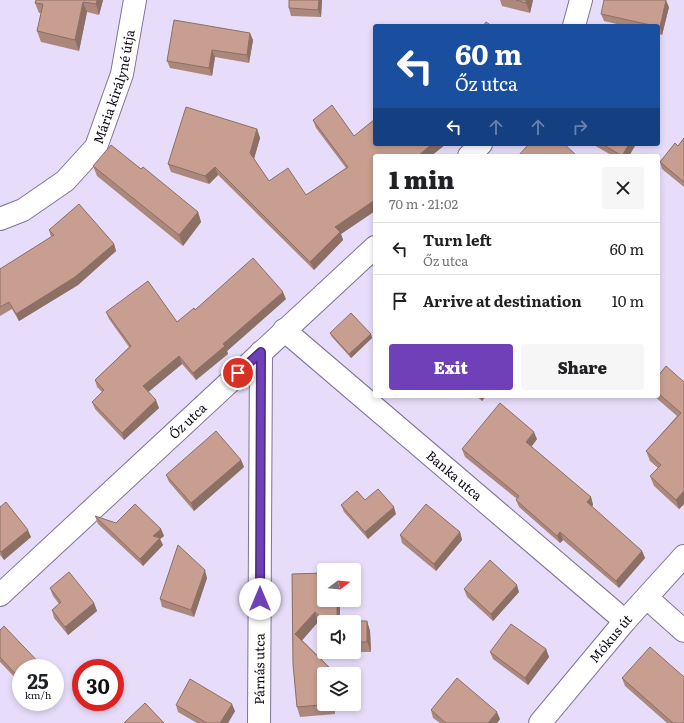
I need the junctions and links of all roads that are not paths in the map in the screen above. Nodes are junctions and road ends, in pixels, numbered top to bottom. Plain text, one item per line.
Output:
1 (135, 0) edge
2 (581, 0) edge
3 (575, 24) edge
4 (479, 146) edge
5 (471, 154) edge
6 (0, 219) edge
7 (373, 249) edge
8 (284, 330) junction
9 (261, 352) junction
10 (684, 556) edge
11 (0, 595) edge
12 (647, 598) junction
13 (625, 621) junction
14 (684, 631) edge
15 (259, 723) edge
16 (540, 723) edge

1 - 6 street, Mária királyné útja
2 - 3 street
4 - 5 street
7 - 8 street, Őz utca
8 - 9 street, Őz utca
8 - 13 street, Banka utca
9 - 11 street, Őz utca
9 - 15 street, Párnás utca
10 - 12 street, Mókus út
12 - 13 street, Mókus út
12 - 14 street
13 - 16 street, Mókus út

